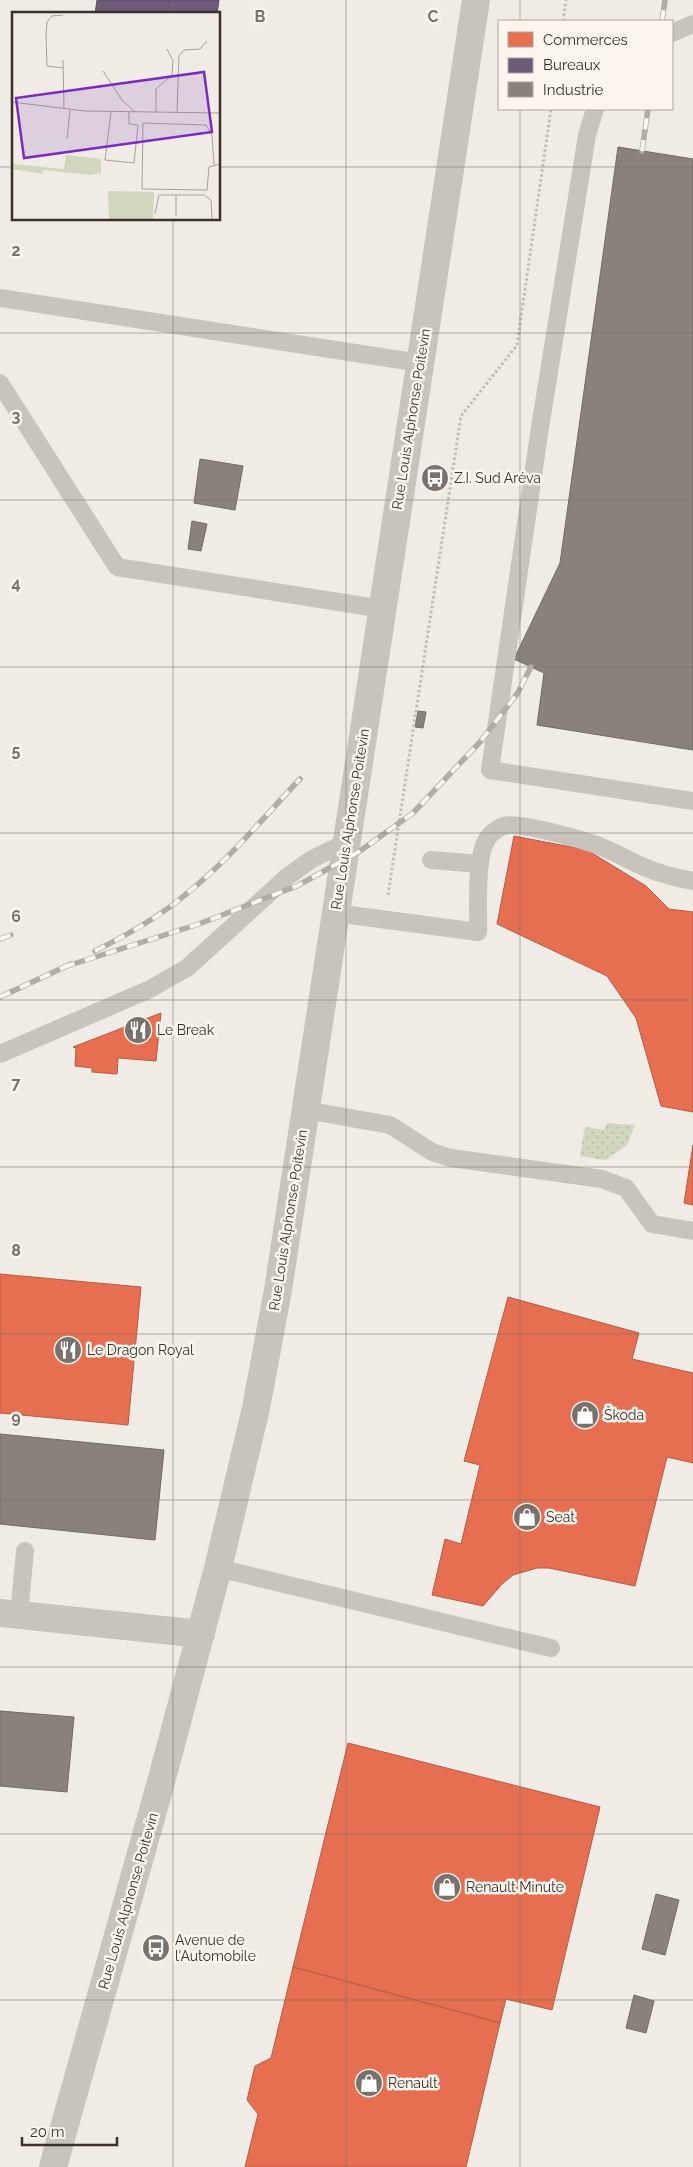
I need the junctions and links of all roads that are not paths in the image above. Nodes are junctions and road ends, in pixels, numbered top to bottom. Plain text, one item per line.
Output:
1 (476, 0) edge
2 (693, 24) edge
3 (673, 32) edge
4 (595, 110) edge
5 (0, 298) edge
6 (420, 363) junction
7 (0, 383) edge
8 (383, 609) junction
9 (693, 801) edge
10 (347, 842) junction
11 (431, 860) dead end
12 (480, 864) junction
13 (693, 881) edge
14 (335, 913) junction
15 (0, 1054) edge
16 (305, 1110) junction
17 (693, 1231) edge
18 (25, 1551) dead end
19 (218, 1568) junction
20 (10, 1614) edge
21 (201, 1634) junction
22 (550, 1648) dead end
23 (53, 2167) edge

1 - 6 street, Rue Louis Alphonse Poitevin
2 - 3 lane
4 - 9 lane
5 - 6 lane
6 - 8 street, Rue Louis Alphonse Poitevin
7 - 8 lane
8 - 10 street, Rue Louis Alphonse Poitevin
10 - 14 street, Rue Louis Alphonse Poitevin
10 - 15 lane
11 - 12 lane
12 - 13 lane
12 - 14 lane
14 - 16 street, Rue Louis Alphonse Poitevin
16 - 17 lane
16 - 19 street, Rue Louis Alphonse Poitevin
18 - 20 lane
19 - 21 street, Rue Louis Alphonse Poitevin
19 - 22 lane
20 - 21 street
21 - 23 street, Rue Louis Alphonse Poitevin

